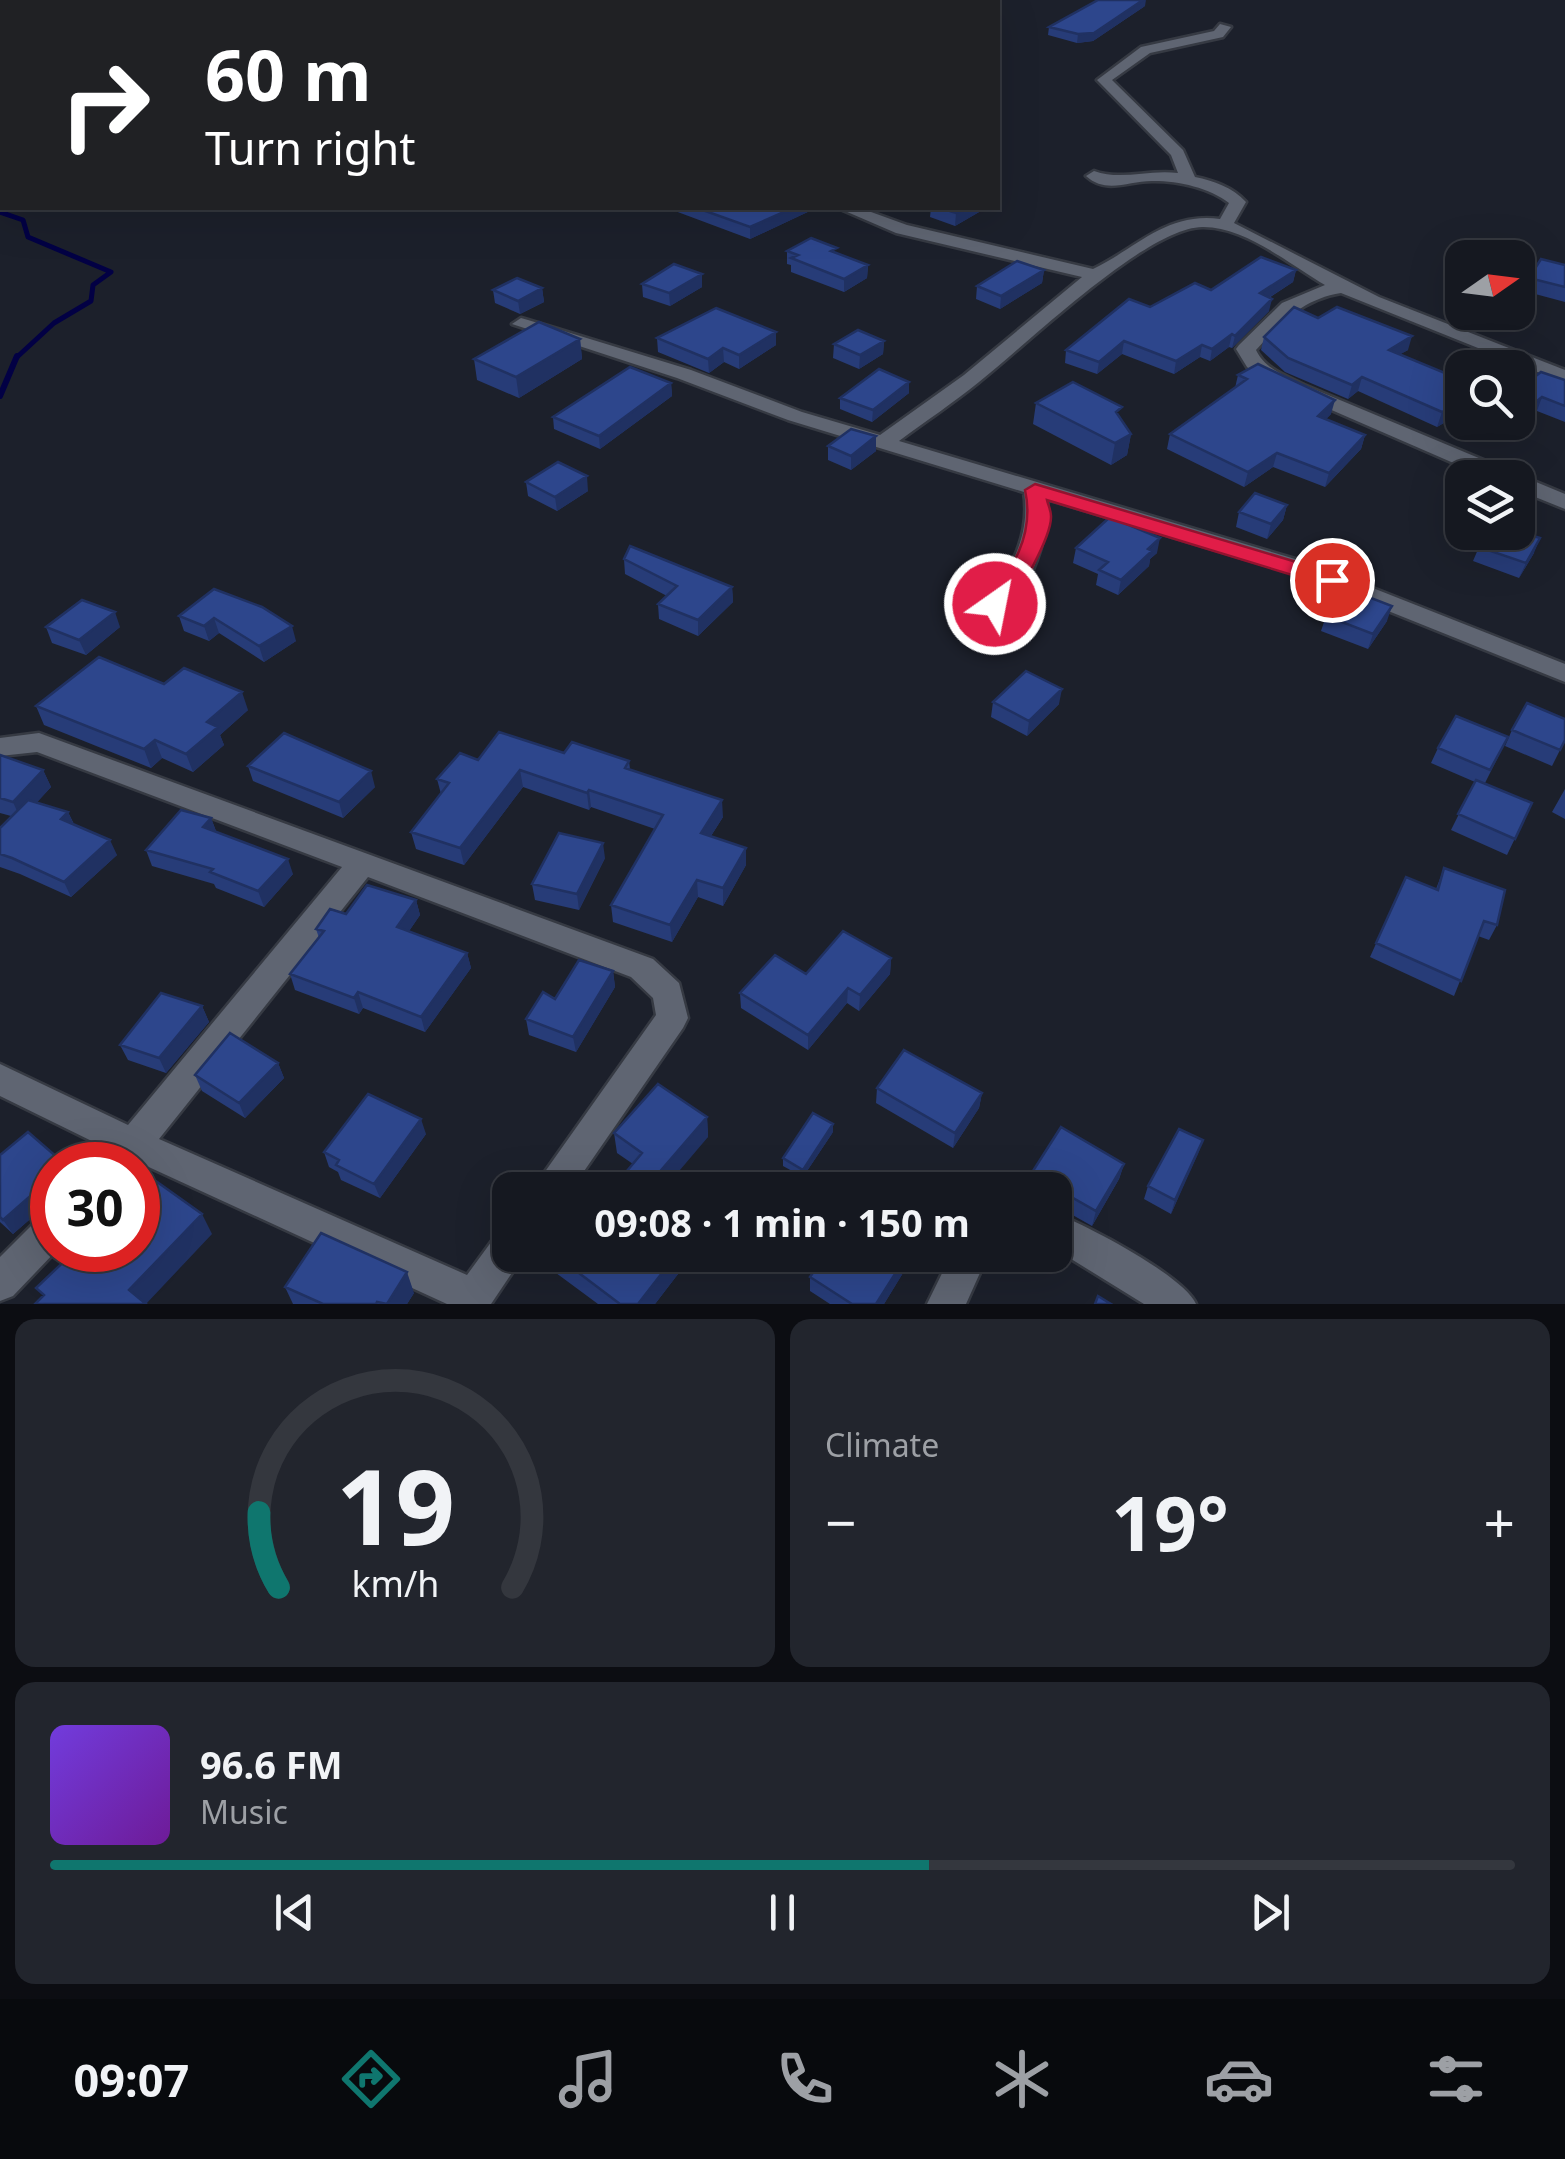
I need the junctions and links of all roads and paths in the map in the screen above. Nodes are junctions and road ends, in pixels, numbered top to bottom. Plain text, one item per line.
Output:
1 (1225, 27) dead end
2 (1094, 176) dead end
3 (1202, 186) junction
4 (852, 210) edge
5 (1225, 224) junction
6 (1094, 275) junction
7 (1342, 287) junction
8 (520, 324) dead end
9 (1565, 377) edge
10 (882, 442) junction
11 (1465, 460) edge
12 (1535, 489) edge
13 (1035, 490) junction
14 (1565, 502) edge
15 (995, 604) dead end
16 (1565, 674) edge
17 (0, 747) edge
18 (363, 864) junction
19 (0, 1079) edge
20 (105, 1142) edge
21 (138, 1142) edge
22 (160, 1169) edge
23 (563, 1172) edge
24 (1072, 1240) edge
25 (30, 1252) edge
26 (492, 1272) edge
27 (962, 1272) edge
28 (0, 1283) edge
29 (472, 1300) edge
30 (946, 1304) edge
31 (1177, 1304) edge

1 - 3 street
2 - 3 street
3 - 5 street
4 - 6 street
5 - 6 street
5 - 7 street
6 - 10 street
7 - 9 street
7 - 11 street
8 - 10 street
10 - 13 street
12 - 14 street
13 - 15 street
13 - 16 street
17 - 18 street
18 - 21 street
18 - 23 street
19 - 20 street
22 - 29 street
24 - 31 street
25 - 28 street
26 - 29 street
27 - 30 street

